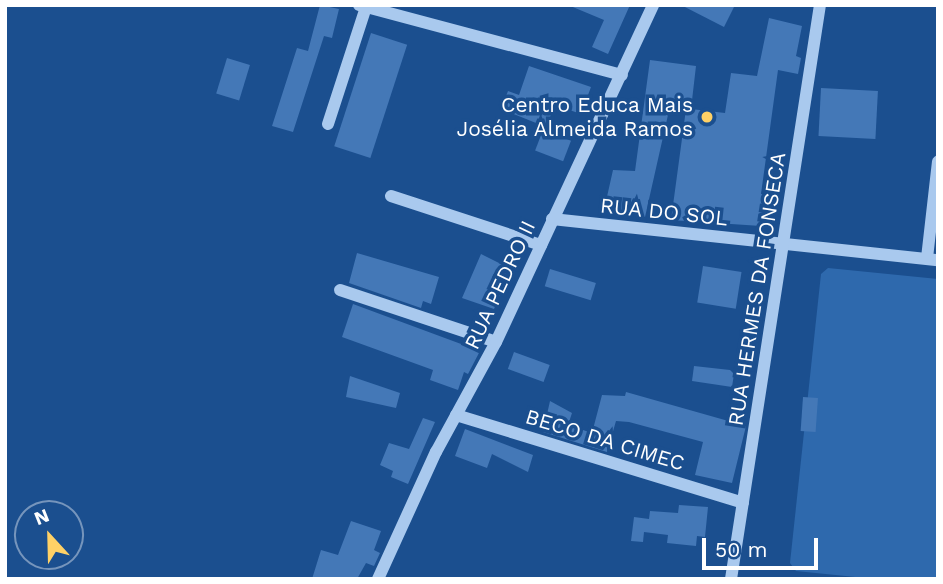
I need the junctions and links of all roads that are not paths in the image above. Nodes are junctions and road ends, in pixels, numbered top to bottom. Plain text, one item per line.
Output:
1 (653, 5) edge
2 (820, 5) edge
3 (362, 6) edge
4 (622, 75) junction
5 (328, 124) dead end
6 (938, 162) edge
7 (391, 196) dead end
8 (552, 219) junction
9 (784, 244) junction
10 (541, 245) junction
11 (933, 259) edge
12 (340, 290) dead end
13 (496, 342) junction
14 (456, 415) junction
15 (743, 503) junction
16 (378, 579) edge
17 (731, 579) edge

1 - 4 street, RUA PEDRO II
2 - 9 street, RUA HERMES DA FONSECA
3 - 4 street
3 - 5 street
4 - 8 street, RUA PEDRO II
6 - 11 street
7 - 10 street
8 - 9 street, RUA DO SOL
8 - 10 street, RUA PEDRO II
9 - 11 street, RUA DO SOL
9 - 15 street, RUA HERMES DA FONSECA
10 - 13 street, RUA PEDRO II
12 - 13 street
13 - 14 street, RUA PEDRO II
14 - 15 street, BECO DA CIMEC
14 - 16 street, RUA PEDRO II
15 - 17 street, RUA HERMES DA FONSECA

